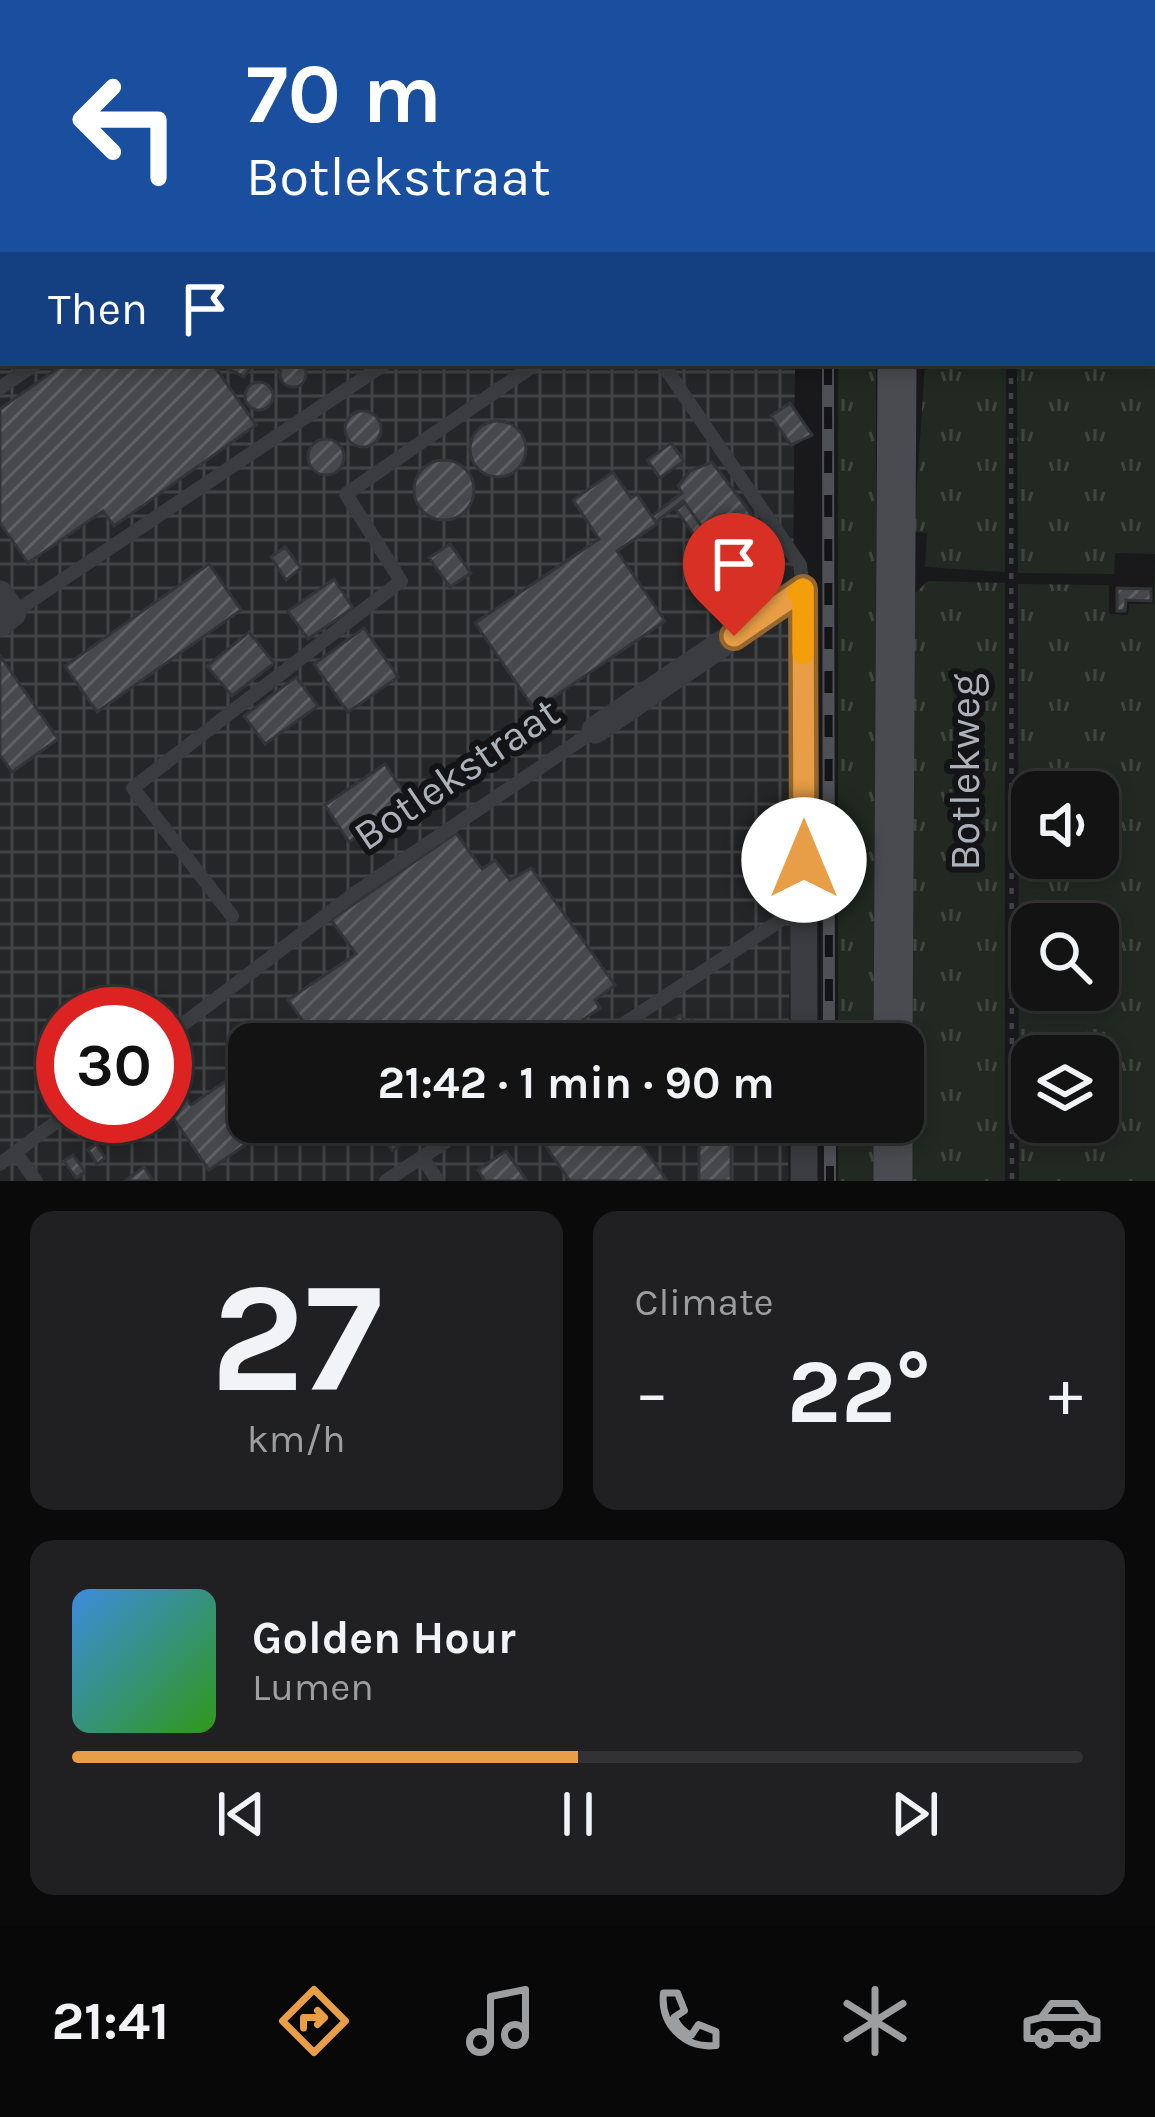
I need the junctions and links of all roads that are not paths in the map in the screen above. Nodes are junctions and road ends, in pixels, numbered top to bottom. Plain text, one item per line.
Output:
1 (33, 366) edge
2 (381, 366) edge
3 (533, 366) edge
4 (664, 366) edge
5 (897, 366) edge
6 (0, 388) edge
7 (803, 589) junction
8 (4, 610) edge
9 (595, 730) joint
10 (804, 905) junction
11 (232, 916) dead end
12 (192, 1017) edge
13 (625, 1023) edge
14 (804, 1023) edge
15 (893, 1023) edge
16 (36, 1138) edge
17 (443, 1143) edge
18 (804, 1143) edge
19 (893, 1143) edge
20 (16, 1153) junction
21 (422, 1157) junction
22 (0, 1164) edge
23 (36, 1181) edge
24 (386, 1181) edge
25 (438, 1181) edge
26 (804, 1181) edge
27 (893, 1181) edge

1 - 6 lane
2 - 8 lane
3 - 11 lane
4 - 7 lane
5 - 15 main road, Botlekweg
7 - 9 street, Botlekstraat
7 - 10 street
9 - 12 lane, Botlekstraat
10 - 13 lane
10 - 14 street
16 - 20 lane
17 - 21 lane
18 - 26 street
19 - 27 main road
20 - 22 lane
20 - 23 lane
21 - 24 lane
21 - 25 lane

